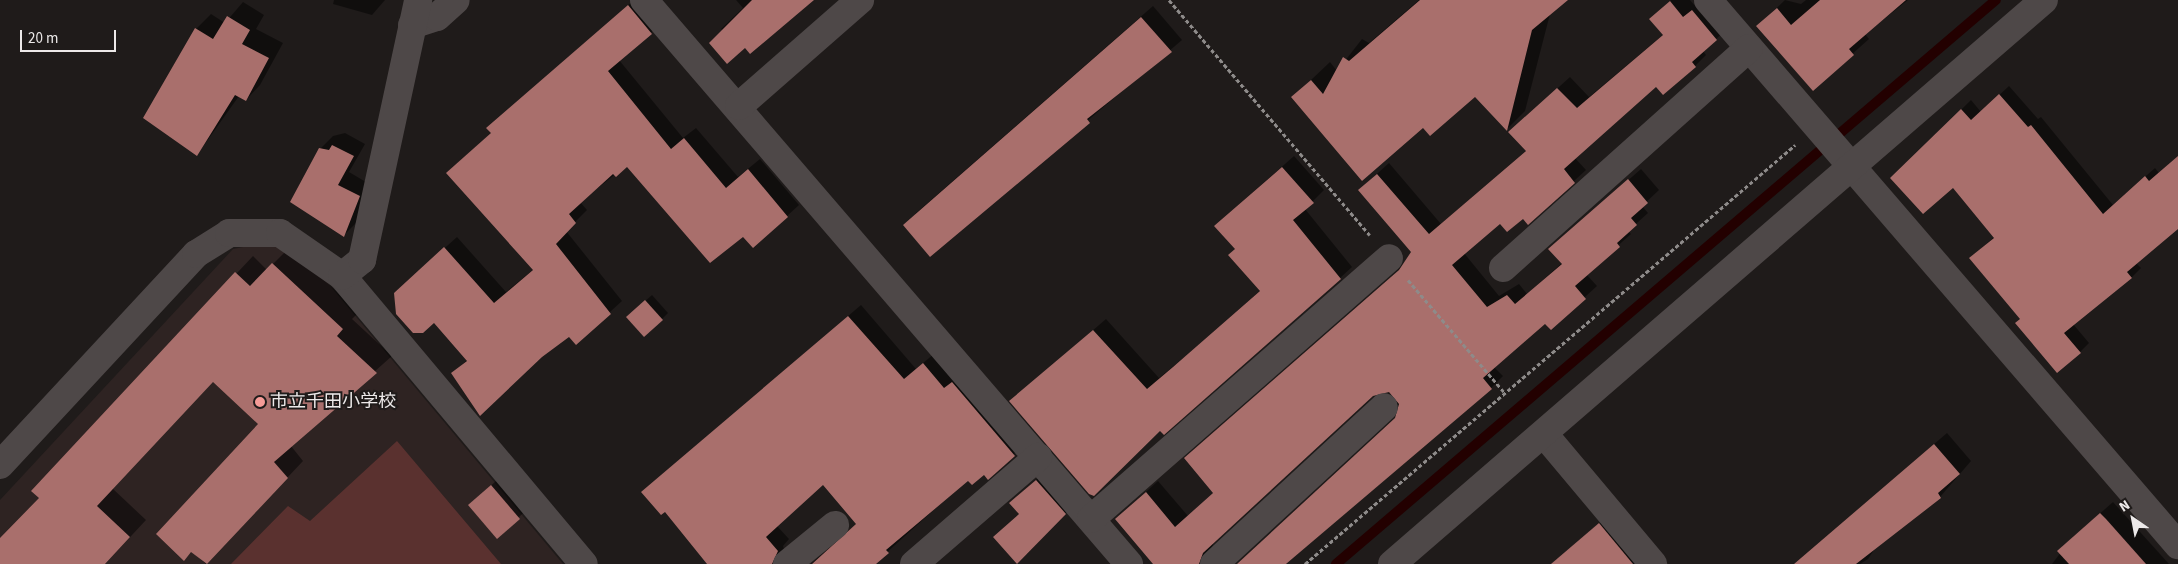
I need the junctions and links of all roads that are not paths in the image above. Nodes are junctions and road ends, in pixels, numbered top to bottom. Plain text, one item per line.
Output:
1 (456, 0) edge
2 (644, 0) edge
3 (860, 0) edge
4 (1708, 0) edge
5 (2044, 0) edge
6 (415, 12) edge
7 (1749, 48) junction
8 (739, 106) junction
9 (1834, 146) junction
10 (1389, 258) road end
11 (1503, 268) dead end
12 (342, 276) junction
13 (1384, 407) dead end
14 (1544, 434) junction
15 (1038, 457) junction
16 (0, 465) edge
17 (1091, 519) junction
18 (836, 525) dead end
19 (2178, 546) edge
20 (584, 564) edge
21 (787, 564) edge
22 (914, 564) edge
23 (1129, 564) edge
24 (1214, 564) edge
25 (1392, 564) edge
26 (1653, 564) edge

1 - 6 street
2 - 8 street
3 - 8 street
4 - 7 street
5 - 9 street
6 - 12 street
7 - 9 street
7 - 11 street
8 - 15 street
9 - 14 street
9 - 19 street
10 - 17 street
12 - 16 street
12 - 20 street
13 - 24 street
14 - 25 street
14 - 26 street
15 - 17 street
15 - 22 street
17 - 23 street
18 - 21 street

